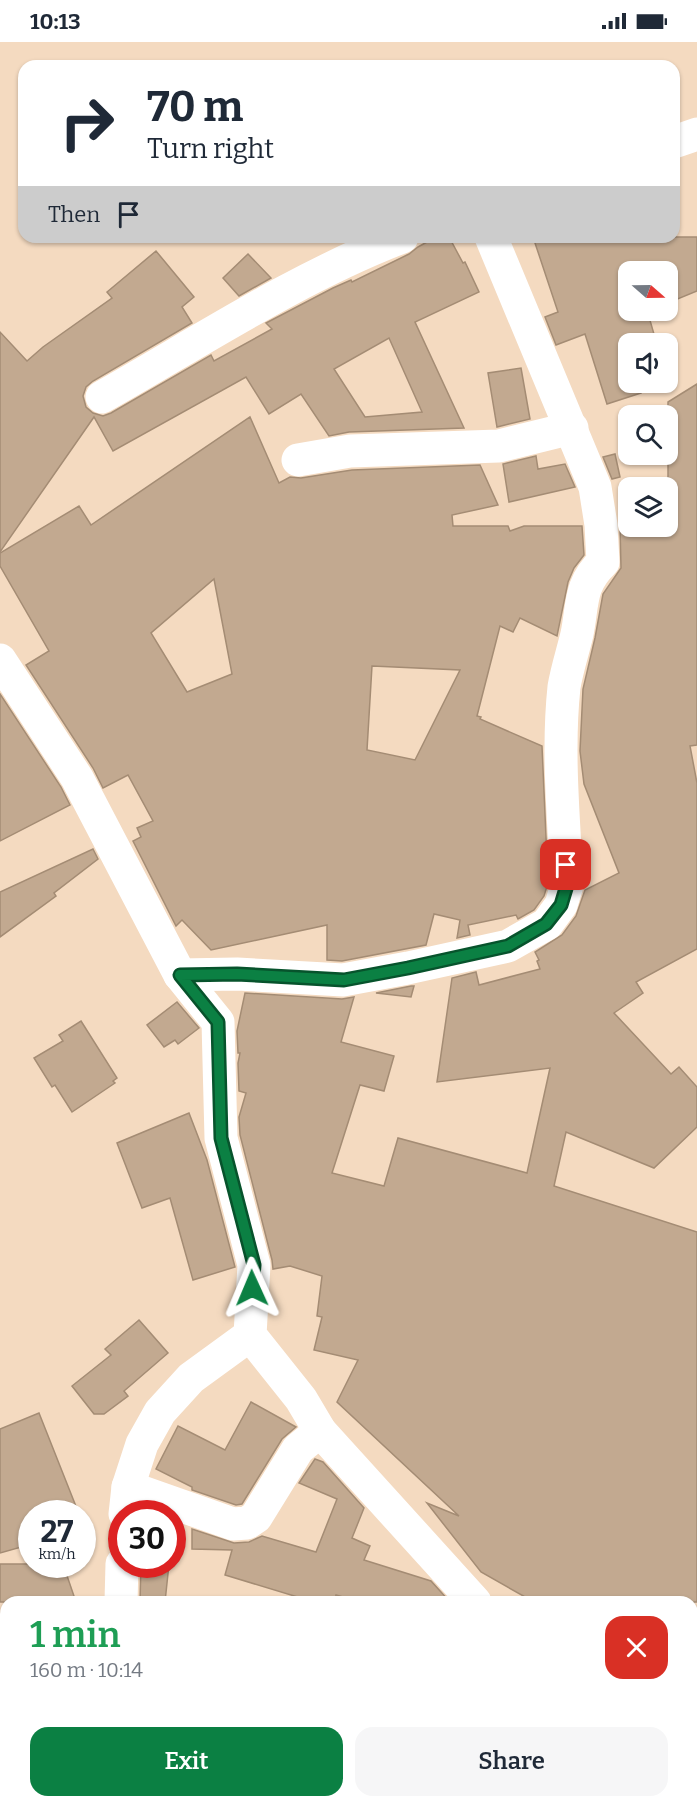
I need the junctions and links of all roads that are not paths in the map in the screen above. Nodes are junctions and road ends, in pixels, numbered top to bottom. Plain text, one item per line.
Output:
1 (697, 134) edge
2 (680, 140) edge
3 (386, 243) edge
4 (494, 243) edge
5 (102, 397) dead end
6 (572, 428) junction
7 (298, 460) dead end
8 (0, 660) edge
9 (180, 975) junction
10 (250, 1335) junction
11 (320, 1431) junction
12 (127, 1500) edge
13 (186, 1513) edge
14 (122, 1578) edge
15 (121, 1596) edge
16 (470, 1596) edge

1 - 2 street
3 - 5 street
4 - 6 street
6 - 7 street
6 - 9 street
8 - 9 street
9 - 10 street
10 - 11 street
10 - 12 street
11 - 13 street
11 - 16 street
14 - 15 street

